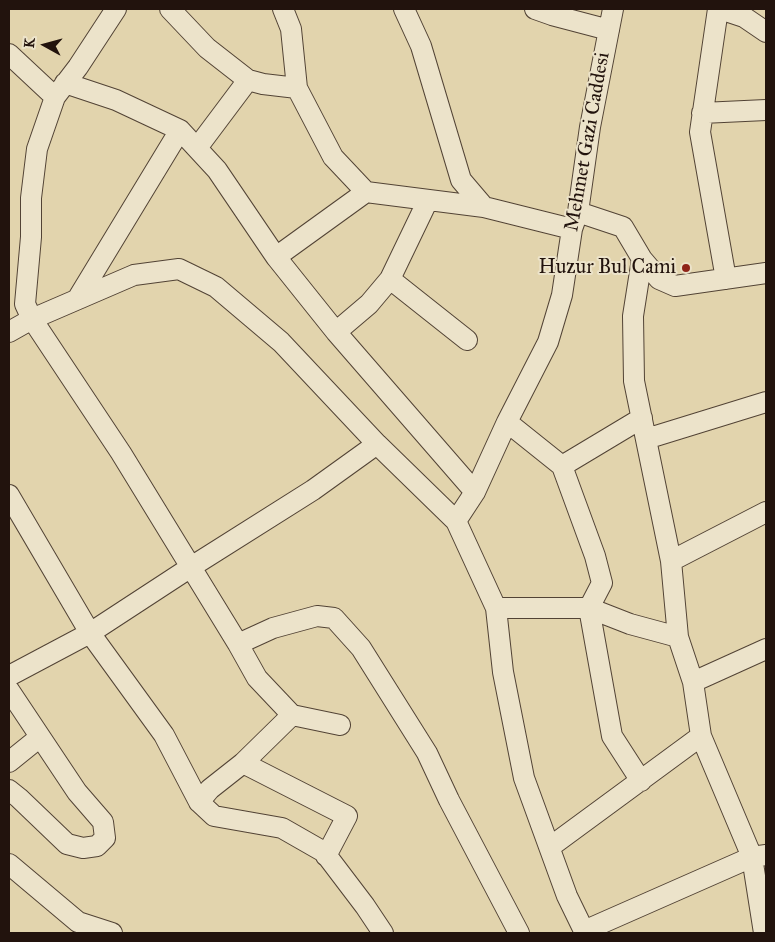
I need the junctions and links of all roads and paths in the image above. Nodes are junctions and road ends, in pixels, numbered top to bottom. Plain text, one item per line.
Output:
1 (116, 9) edge
2 (170, 9) edge
3 (283, 9) edge
4 (404, 9) edge
5 (535, 9) edge
6 (613, 9) edge
7 (719, 9) edge
8 (609, 30) junction
9 (766, 32) edge
10 (9, 54) edge
11 (248, 80) junction
12 (297, 88) junction
13 (60, 90) junction
14 (766, 110) edge
15 (702, 113) junction
16 (180, 130) junction
17 (197, 148) junction
18 (366, 192) junction
19 (428, 200) junction
20 (484, 207) junction
21 (575, 220) junction
22 (276, 257) junction
23 (642, 259) junction
24 (766, 273) edge
25 (726, 278) junction
26 (390, 279) junction
27 (78, 298) junction
28 (32, 319) junction
29 (9, 332) edge
30 (336, 332) junction
31 (467, 340) dead end
32 (766, 402) edge
33 (642, 418) junction
34 (507, 422) junction
35 (646, 439) junction
36 (377, 444) junction
37 (562, 466) junction
38 (475, 492) junction
39 (11, 503) edge
40 (766, 512) edge
41 (456, 521) junction
42 (671, 561) junction
43 (191, 567) junction
44 (496, 608) junction
45 (589, 608) junction
46 (90, 633) junction
47 (678, 637) junction
48 (238, 644) junction
49 (766, 649) edge
50 (9, 676) edge
51 (693, 682) junction
52 (9, 690) edge
53 (292, 715) junction
54 (340, 726) dead end
55 (701, 736) junction
56 (40, 737) junction
57 (9, 762) edge
58 (243, 763) junction
59 (641, 781) junction
60 (12, 798) edge
61 (199, 802) junction
62 (550, 847) junction
63 (326, 856) junction
64 (759, 856) edge
65 (9, 864) edge
66 (763, 914) edge
67 (73, 928) edge
68 (584, 932) edge
69 (112, 933) edge
70 (383, 933) edge
71 (519, 933) edge
72 (764, 933) edge

1 - 13 street
2 - 11 street
3 - 12 street
4 - 20 street
5 - 8 street
6 - 8 street, Mehmet Gazi Caddesi
7 - 9 street
7 - 15 street
8 - 21 street, Mehmet Gazi Caddesi
10 - 13 street
11 - 12 street
11 - 17 street
12 - 18 street
13 - 16 street
13 - 28 street
14 - 15 street
15 - 25 street
16 - 17 street
16 - 27 street
17 - 22 street
18 - 19 street
18 - 22 street
19 - 20 street
19 - 26 street
20 - 21 street
21 - 23 street
21 - 34 street, Mehmet Gazi Caddesi
22 - 30 street
23 - 25 street
23 - 33 street
24 - 25 street
26 - 30 street
26 - 31 street
27 - 28 street
27 - 36 street
28 - 29 street
28 - 43 street
30 - 38 street
32 - 35 street
33 - 35 street
33 - 37 street
34 - 37 street
34 - 38 street, Mehmet Gazi Caddesi
35 - 42 street
36 - 41 street
36 - 43 street
37 - 45 street
38 - 41 street, Mehmet Gazi Caddesi
39 - 46 street
40 - 42 street
41 - 44 street
42 - 47 street
43 - 46 street
43 - 48 street
44 - 45 street
44 - 62 street
45 - 47 street
45 - 59 street
46 - 50 street
46 - 61 street
47 - 51 street
48 - 53 street
48 - 71 street
49 - 51 street
51 - 55 street
52 - 56 street
53 - 54 street
53 - 58 street
55 - 59 street
55 - 64 street
56 - 57 street
56 - 60 street
58 - 61 street
58 - 63 street
59 - 62 street
61 - 63 street
62 - 68 street
63 - 70 street
64 - 66 street
64 - 68 street
65 - 67 street
66 - 72 street
67 - 69 street

